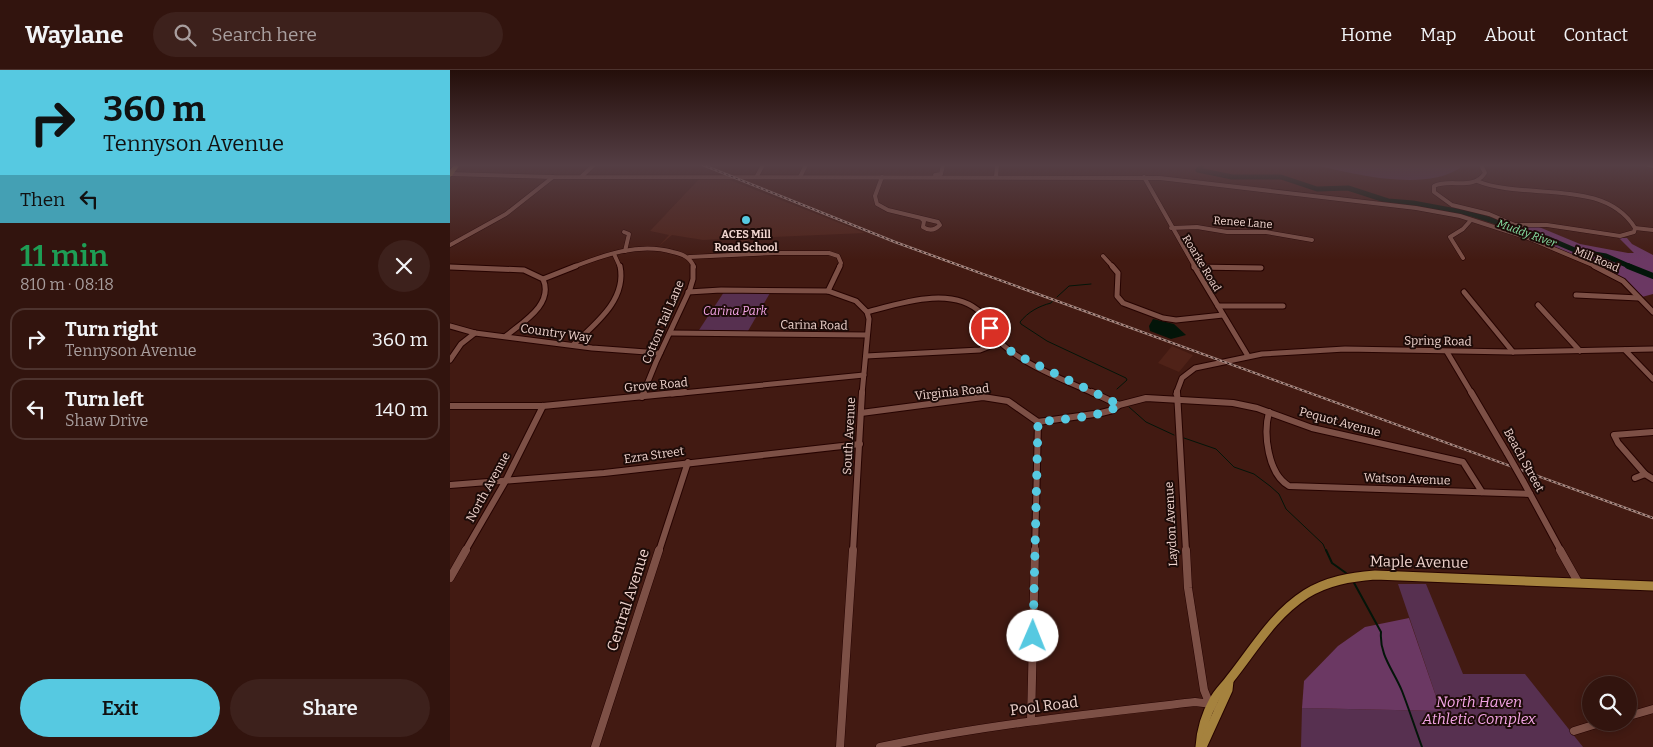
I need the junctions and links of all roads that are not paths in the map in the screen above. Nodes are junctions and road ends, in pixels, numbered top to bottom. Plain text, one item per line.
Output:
1 (528, 197) edge
2 (875, 197) edge
3 (1154, 197) edge
4 (1316, 197) edge
5 (1440, 197) edge
6 (1583, 197) edge
7 (921, 218) dead end
8 (1471, 220) junction
9 (1171, 228) junction
10 (1635, 228) junction
11 (1516, 230) junction
12 (1653, 230) edge
13 (624, 232) dead end
14 (1312, 240) dead end
15 (450, 245) edge
16 (625, 250) junction
17 (614, 254) junction
18 (1103, 256) dead end
19 (689, 258) junction
20 (1463, 258) dead end
21 (450, 267) edge
22 (1194, 267) junction
23 (1261, 268) dead end
24 (542, 279) junction
25 (828, 291) junction
26 (688, 292) junction
27 (1464, 292) dead end
28 (1576, 295) dead end
29 (1639, 298) junction
30 (1218, 306) junction
31 (1283, 306) dead end
32 (1538, 306) dead end
33 (867, 312) junction
34 (1653, 312) edge
35 (1223, 316) junction
36 (450, 326) edge
37 (475, 333) junction
38 (670, 333) junction
39 (867, 335) junction
40 (506, 336) junction
41 (998, 343) junction
42 (573, 344) junction
43 (1653, 349) edge
44 (1625, 350) junction
45 (1580, 351) junction
46 (1447, 352) junction
47 (1513, 352) junction
48 (660, 353) junction
49 (866, 356) junction
50 (1248, 356) junction
51 (450, 360) edge
52 (1223, 361) joint
53 (864, 375) junction
54 (1653, 378) edge
55 (642, 396) junction
56 (1177, 400) junction
57 (1120, 405) junction
58 (450, 406) edge
59 (542, 406) junction
60 (1269, 412) junction
61 (861, 413) junction
62 (1038, 422) junction
63 (1653, 432) edge
64 (860, 444) junction
65 (688, 462) junction
66 (1645, 474) junction
67 (1635, 478) dead end
68 (1653, 479) edge
69 (505, 482) junction
70 (450, 485) edge
71 (1482, 492) junction
72 (1530, 494) junction
73 (450, 578) edge
74 (1578, 582) junction
75 (1651, 588) edge
76 (1216, 706) junction
77 (1653, 709) edge
78 (1637, 714) edge
79 (1031, 721) junction
80 (1582, 728) edge
81 (1574, 730) dead end
82 (595, 747) edge
83 (840, 747) edge
84 (880, 747) edge
85 (1201, 747) edge

1 - 15 street
2 - 7 street
3 - 9 street, Roarke Road
4 - 8 street, Mill Road
5 - 11 street
6 - 10 street
8 - 11 street, Mill Road
8 - 20 street
9 - 14 street, Renee Lane
9 - 22 street, Roarke Road
10 - 11 street
10 - 12 street
11 - 29 street, Mill Road
13 - 16 street
16 - 17 street
16 - 19 street
17 - 24 street
17 - 42 street
18 - 35 street
19 - 25 street
19 - 26 street, Cotton Tail Lane
21 - 24 street
22 - 23 street
22 - 30 street, Roarke Road
24 - 40 street
25 - 26 street
25 - 33 street
26 - 38 street, Cotton Tail Lane
27 - 47 street
28 - 29 street
29 - 34 street, Mill Road
30 - 31 street
30 - 35 street, Roarke Road
32 - 45 street
33 - 39 street, South Avenue
33 - 41 street
35 - 50 street, Roarke Road
36 - 37 street, Country Way
37 - 40 street, Country Way
37 - 51 street
38 - 39 street, Carina Road
38 - 48 street, Cotton Tail Lane
39 - 49 street, South Avenue
40 - 42 street, Country Way
41 - 49 street
41 - 57 street
42 - 48 street, Country Way
43 - 44 street, Spring Road
44 - 45 street, Spring Road
44 - 54 street
45 - 47 street, Spring Road
46 - 47 street, Spring Road
46 - 50 street, Spring Road
46 - 72 street, Beach Street, bridge
48 - 55 street, Cotton Tail Lane
49 - 53 street, South Avenue
50 - 52 street, Spring Road
52 - 56 street, Laydon Avenue
53 - 55 street, Grove Road
53 - 61 street, South Avenue
55 - 59 street, Grove Road
56 - 57 street, Pequot Avenue
56 - 60 street, Pequot Avenue
56 - 76 street, Laydon Avenue
57 - 62 street, Pequot Avenue
58 - 59 street, Grove Road
59 - 69 street, North Avenue
60 - 71 street, Pequot Avenue
60 - 71 street, Watson Avenue
61 - 62 street, Virginia Road
61 - 64 street, South Avenue
62 - 79 street
63 - 66 street
64 - 65 street, Ezra Street
64 - 83 street, South Avenue
65 - 69 street, Ezra Street
65 - 82 street, Central Avenue
66 - 67 street
66 - 68 street
69 - 70 street, Ezra Street
69 - 73 street, North Avenue
71 - 72 street, Watson Avenue
72 - 74 street, Beach Street
74 - 75 main road, Maple Avenue
74 - 76 main road, Maple Avenue
76 - 79 street, Pool Road
76 - 85 main road, Maple Avenue
77 - 78 street
79 - 84 street, Pool Road
80 - 81 street

